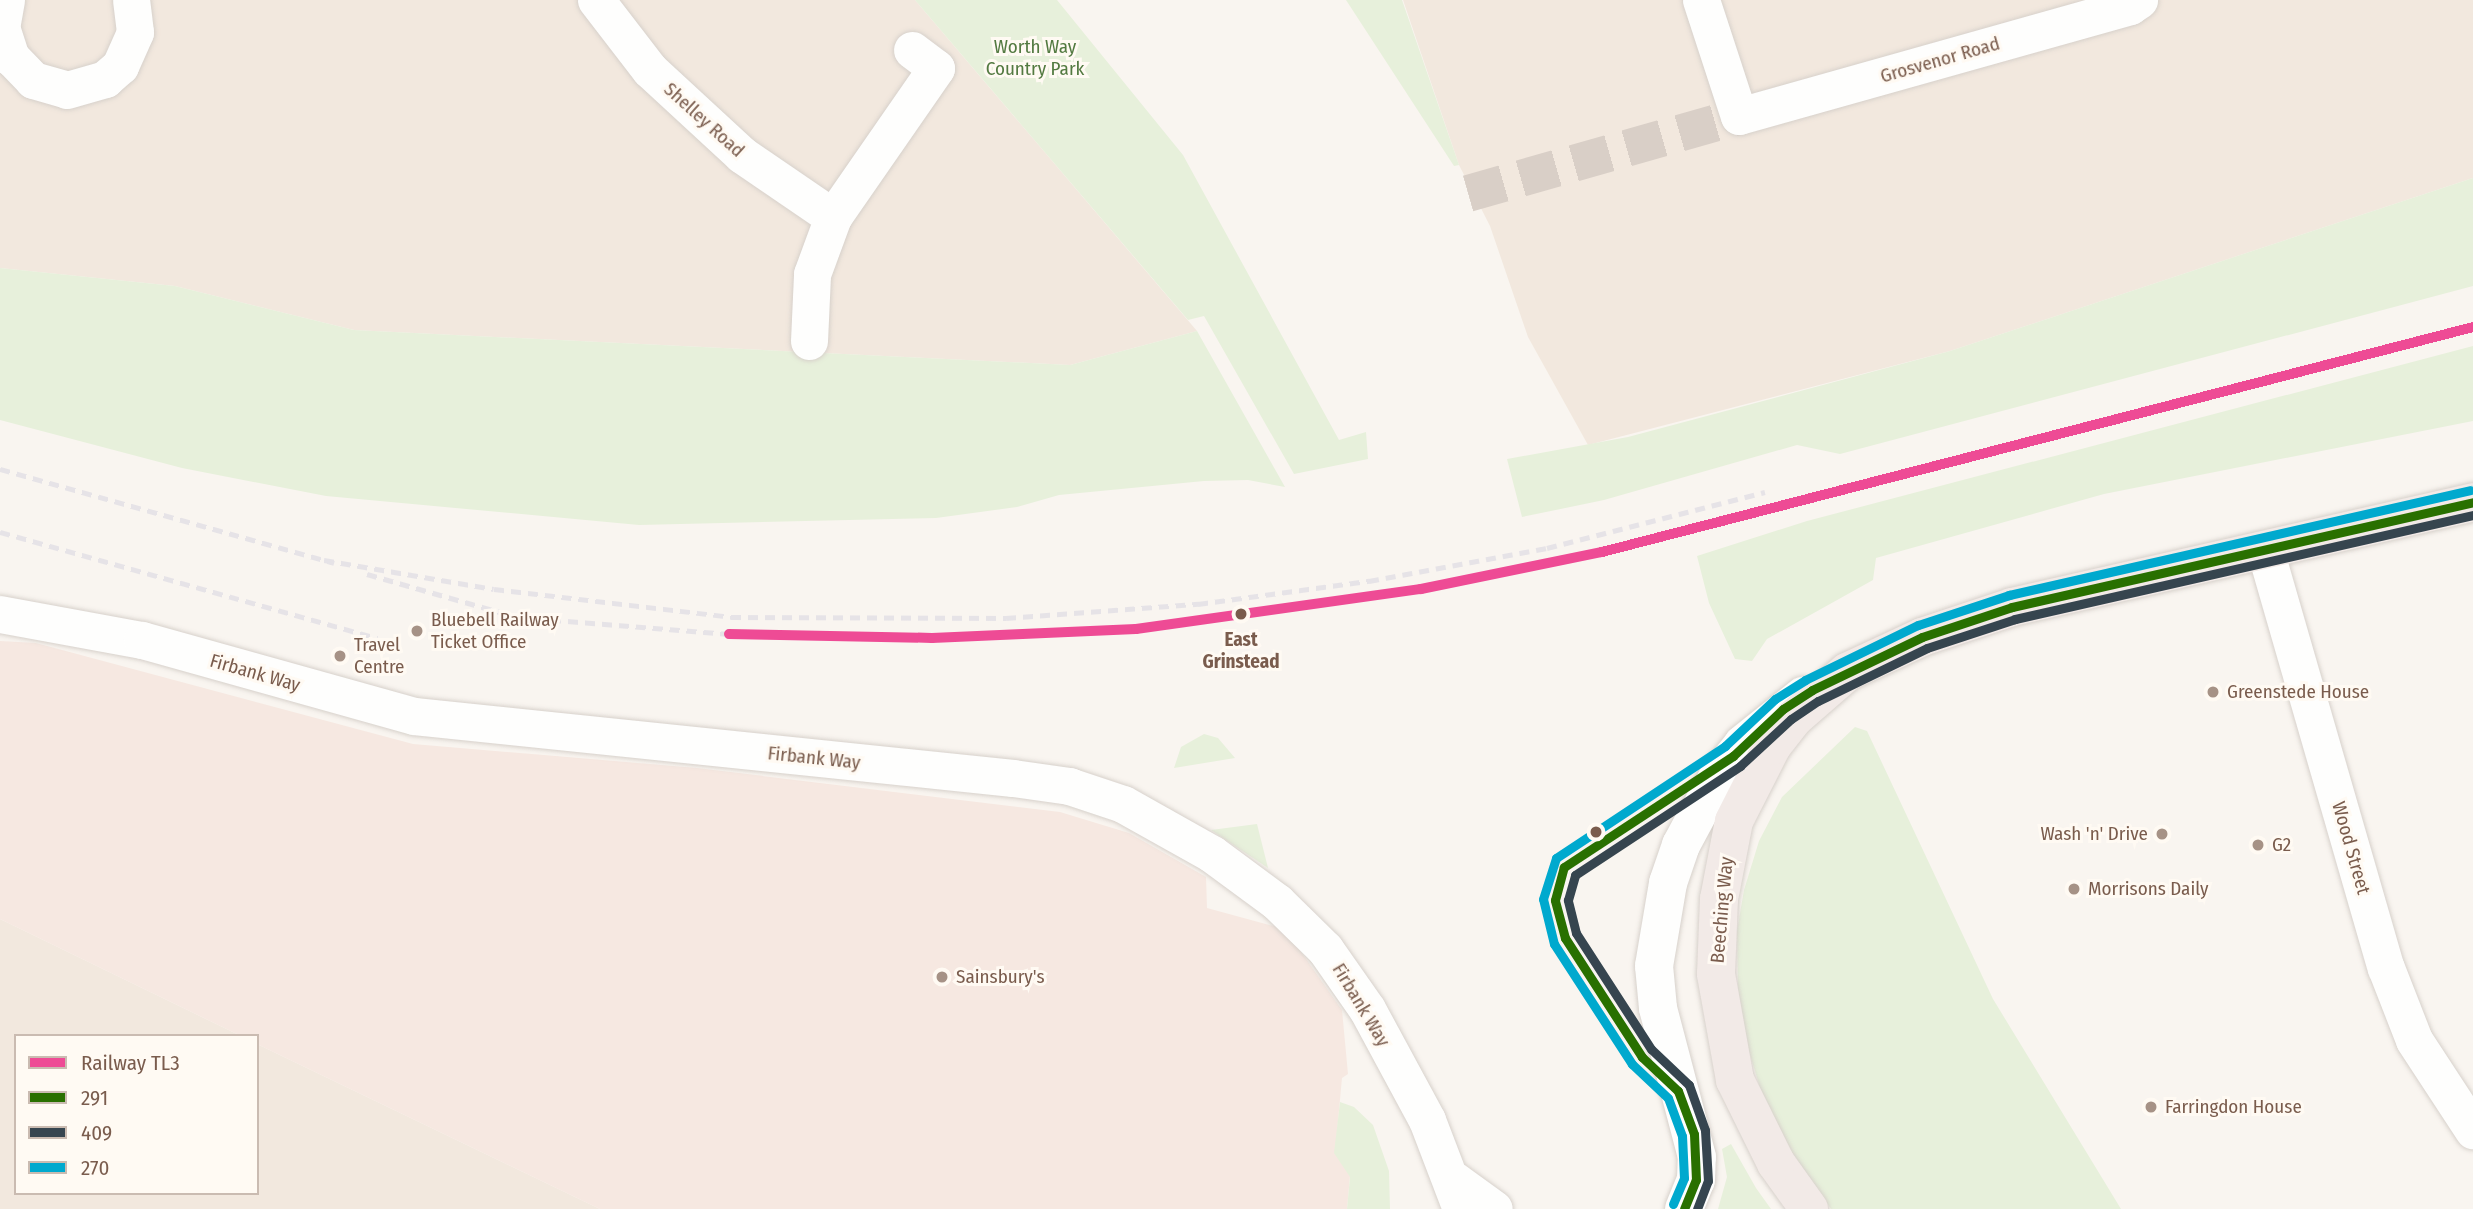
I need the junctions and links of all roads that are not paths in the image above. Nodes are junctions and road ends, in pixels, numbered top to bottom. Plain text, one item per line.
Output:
1 (6, 0) edge
2 (131, 0) edge
3 (596, 0) edge
4 (1701, 0) edge
5 (2138, 0) edge
6 (912, 50) dead end
7 (833, 217) junction
8 (809, 341) dead end
9 (2473, 502) edge
10 (2265, 550) junction
11 (0, 614) edge
12 (1847, 672) junction
13 (2473, 1130) edge
14 (1458, 1195) edge
15 (1494, 1209) edge
16 (1684, 1209) edge
17 (1809, 1209) edge

1 - 2 street
3 - 7 street, Shelley Road
4 - 5 street, Grosvenor Road
6 - 7 street
7 - 8 street
9 - 10 highway, Beeching Way
10 - 12 highway, Beeching Way
10 - 13 street, Wood Street
11 - 14 street, Firbank Way
12 - 16 main road
12 - 17 highway, Beeching Way
14 - 15 street, Firbank Way

